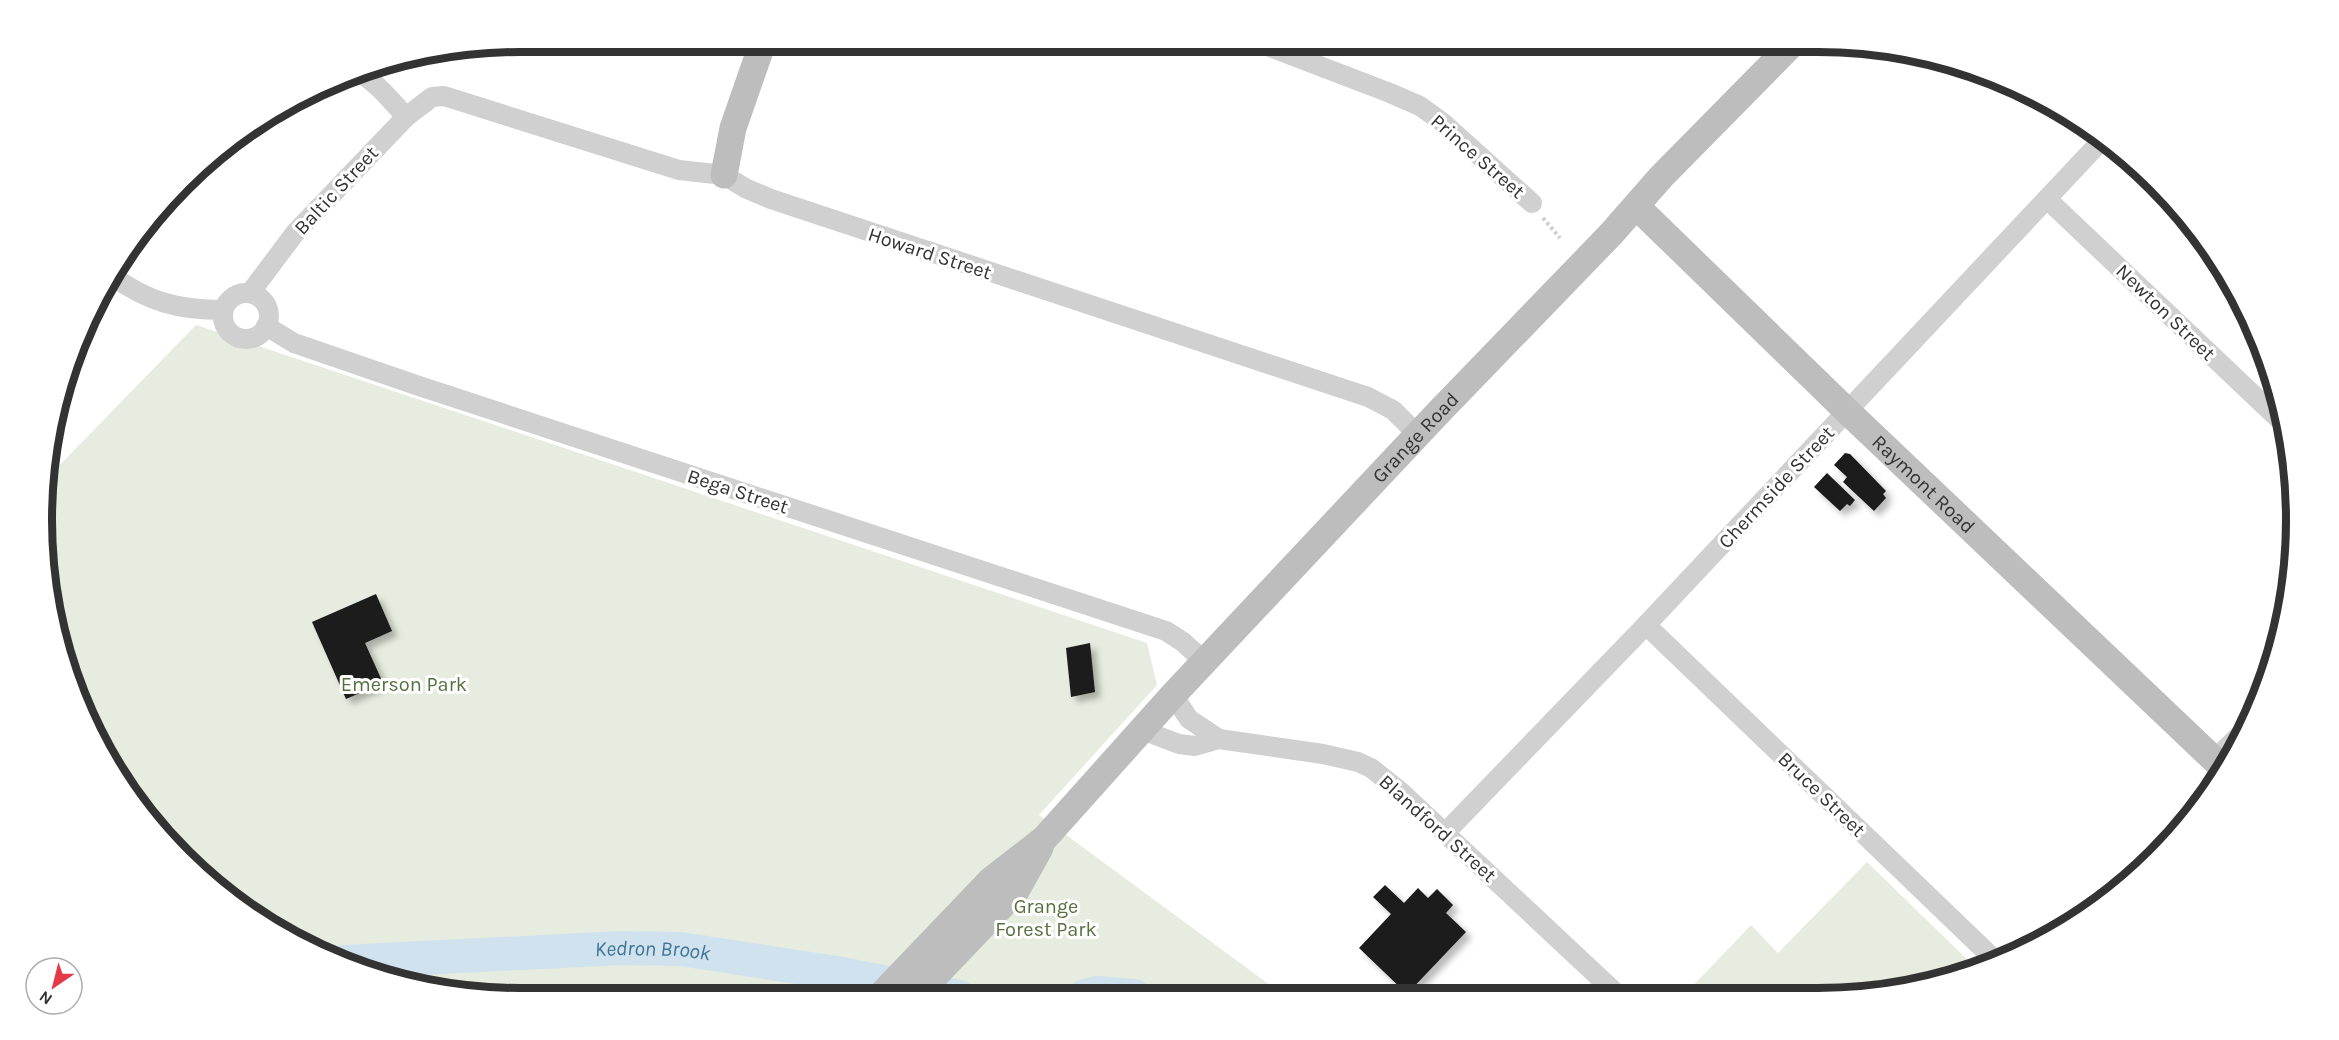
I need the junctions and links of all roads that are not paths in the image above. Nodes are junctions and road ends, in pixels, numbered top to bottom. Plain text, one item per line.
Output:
1 (760, 52) edge
2 (1283, 52) edge
3 (1781, 52) edge
4 (368, 78) edge
5 (432, 98) joint
6 (406, 117) junction
7 (2098, 145) edge
8 (724, 175) junction
9 (2047, 199) junction
10 (1532, 203) road end
11 (1636, 206) junction
12 (119, 280) edge
13 (250, 293) junction
14 (223, 309) junction
15 (266, 326) junction
16 (1847, 411) junction
17 (2275, 415) edge
18 (1418, 435) junction
19 (1646, 625) junction
20 (1205, 662) junction
21 (1173, 695) junction
22 (1142, 730) junction
23 (1219, 739) junction
24 (2218, 764) edge
25 (1445, 833) junction
26 (1044, 839) junction
27 (1990, 955) edge
28 (888, 988) edge
29 (924, 988) edge
30 (1611, 988) edge

1 - 8 main road
2 - 10 street, Prince Street
3 - 11 main road, Grange Road
4 - 6 street
5 - 6 street, Baltic Street
5 - 8 street, Howard Street
6 - 13 street, Baltic Street
7 - 9 street, Chermside Street
8 - 18 street, Howard Street
9 - 16 street, Chermside Street
9 - 17 street, Newton Street
11 - 16 main road, Raymont Road
11 - 18 main road, Grange Road
12 - 14 street
13 - 14 street
13 - 15 street
14 - 15 street
15 - 20 street, Bega Street
16 - 19 street, Chermside Street
16 - 24 main road, Raymont Road
18 - 20 main road, Grange Road
19 - 25 street, Chermside Street
19 - 27 street, Bruce Street
20 - 21 main road, Grange Road
21 - 22 main road, Grange Road
21 - 23 street, Blandford Street
22 - 23 street, Blandford Street
22 - 26 main road, Grange Road
23 - 25 street, Blandford Street
25 - 30 street, Blandford Street
26 - 28 main road, Grange Road
26 - 29 main road, Grange Road

